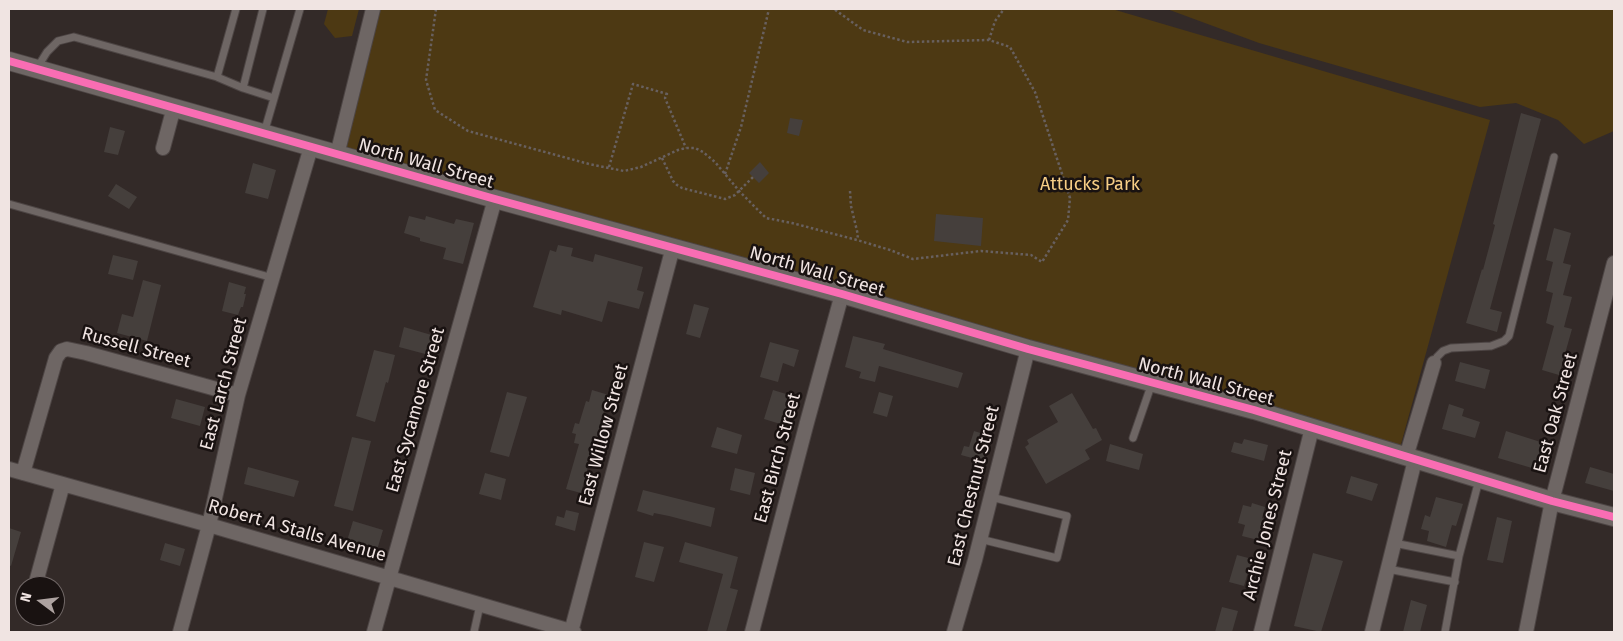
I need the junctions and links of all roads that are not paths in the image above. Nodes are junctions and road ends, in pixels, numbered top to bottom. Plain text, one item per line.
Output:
1 (236, 9) edge
2 (263, 9) edge
3 (300, 9) edge
4 (373, 9) edge
5 (9, 61) edge
6 (37, 68) junction
7 (217, 77) junction
8 (243, 88) junction
9 (274, 98) junction
10 (174, 107) junction
11 (264, 133) junction
12 (311, 147) junction
13 (163, 148) dead end
14 (337, 155) junction
15 (1554, 157) dead end
16 (495, 199) junction
17 (9, 204) edge
18 (673, 246) junction
19 (1614, 263) edge
20 (273, 278) junction
21 (842, 294) junction
22 (1028, 349) junction
23 (1434, 363) joint
24 (1152, 383) junction
25 (238, 396) junction
26 (1312, 428) junction
27 (1133, 438) dead end
28 (1410, 459) junction
29 (9, 469) edge
30 (23, 473) junction
31 (1479, 480) junction
32 (63, 484) junction
33 (991, 497) junction
34 (1552, 501) junction
35 (1614, 517) edge
36 (209, 524) junction
37 (980, 539) junction
38 (1394, 543) junction
39 (1459, 556) junction
40 (1388, 569) junction
41 (38, 576) edge
42 (389, 578) junction
43 (1455, 582) junction
44 (480, 605) junction
45 (180, 632) edge
46 (374, 632) edge
47 (474, 632) edge
48 (572, 632) edge
49 (752, 632) edge
50 (954, 632) edge
51 (1261, 632) edge
52 (1372, 632) edge
53 (1445, 632) edge
54 (1526, 632) edge

1 - 7 lane
2 - 8 lane
3 - 9 lane
4 - 14 street
5 - 6 street, North Wall Street
6 - 7 lane
6 - 10 street, North Wall Street
7 - 8 lane
8 - 9 lane
9 - 11 lane
10 - 11 street, North Wall Street
10 - 13 street
11 - 12 street, North Wall Street
12 - 14 street, North Wall Street
12 - 20 street, East Larch Street
14 - 16 street, North Wall Street
15 - 23 lane
16 - 18 street, North Wall Street
16 - 42 street, East Sycamore Street
17 - 20 lane
18 - 21 street, North Wall Street
18 - 48 street, East Willow Street
19 - 34 street, East Oak Street
20 - 25 street, East Larch Street
21 - 22 street, North Wall Street
21 - 49 street, East Birch Street
22 - 24 street, North Wall Street
22 - 33 street, East Chestnut Street
23 - 28 street
24 - 26 street, North Wall Street
24 - 27 lane
25 - 30 street, Russell Street
25 - 36 street, East Larch Street
26 - 28 street, North Wall Street
26 - 51 street, Archie Jones Street
28 - 31 street, North Wall Street
28 - 38 street
29 - 30 street, Robert A Stalls Avenue
30 - 32 street, Robert A Stalls Avenue
31 - 34 street, North Wall Street
31 - 39 lane
32 - 36 street, Robert A Stalls Avenue
32 - 41 street
33 - 37 street, East Chestnut Street
33 - 37 lane
34 - 35 street, North Wall Street
34 - 54 street, East Oak Street
36 - 42 street, Robert A Stalls Avenue
36 - 45 street, East Larch Street
37 - 50 street, East Chestnut Street
38 - 39 lane
38 - 40 street
39 - 43 lane
40 - 43 lane
40 - 52 street
42 - 44 street, Robert A Stalls Avenue
42 - 46 street, East Sycamore Street
43 - 53 lane
44 - 47 lane
44 - 48 street, Robert A Stalls Avenue

